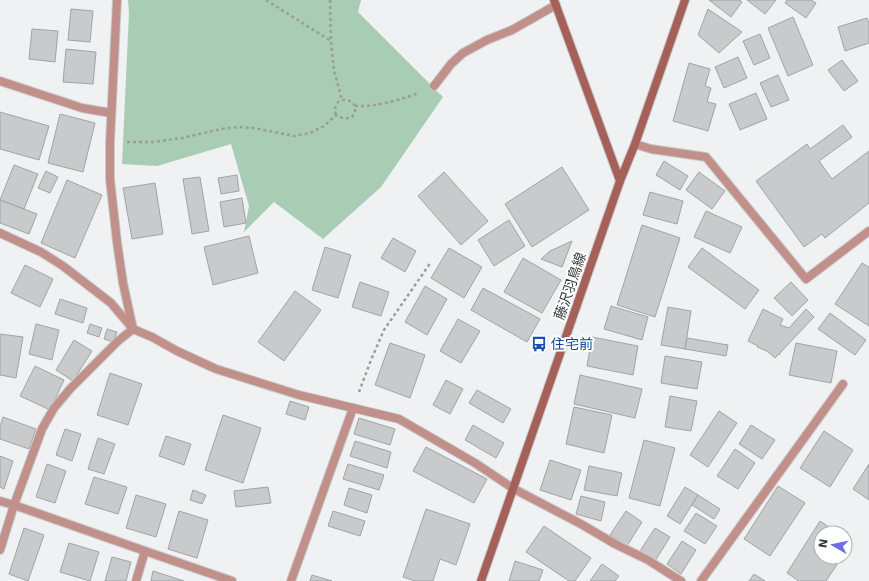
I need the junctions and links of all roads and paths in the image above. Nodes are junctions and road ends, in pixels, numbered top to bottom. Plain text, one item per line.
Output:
1 (117, 0) edge
2 (266, 0) edge
3 (330, 0) edge
4 (685, 0) edge
5 (555, 2) edge
6 (331, 41) junction
7 (0, 81) edge
8 (434, 86) joint
9 (342, 100) junction
10 (355, 106) junction
11 (111, 113) junction
12 (336, 115) junction
13 (110, 142) junction
14 (635, 144) junction
15 (620, 181) junction
16 (869, 231) edge
17 (0, 233) edge
18 (431, 262) dead end
19 (133, 329) junction
20 (842, 384) dead end
21 (353, 408) junction
22 (514, 489) junction
23 (0, 501) edge
24 (14, 505) junction
25 (0, 550) edge
26 (145, 552) junction
27 (136, 581) edge
28 (232, 581) edge
29 (291, 581) edge
30 (481, 581) edge
31 (681, 581) edge
32 (701, 581) edge

1 - 11 street
2 - 6 path
3 - 6 path
4 - 14 street, 藤沢羽鳥線
5 - 8 street
5 - 15 street
6 - 9 path
7 - 11 street
8 - 10 path
9 - 10 path
9 - 12 path
10 - 12 path
11 - 13 street
12 - 13 path
13 - 19 street
14 - 15 street, 藤沢羽鳥線
14 - 16 street
15 - 22 street, 藤沢羽鳥線
17 - 19 street
18 - 21 path
19 - 21 street
19 - 24 street
20 - 32 street
21 - 22 street
21 - 29 street
22 - 30 street, 藤沢羽鳥線
22 - 31 street
23 - 24 street
24 - 25 street
24 - 26 street
26 - 27 street
26 - 28 street

